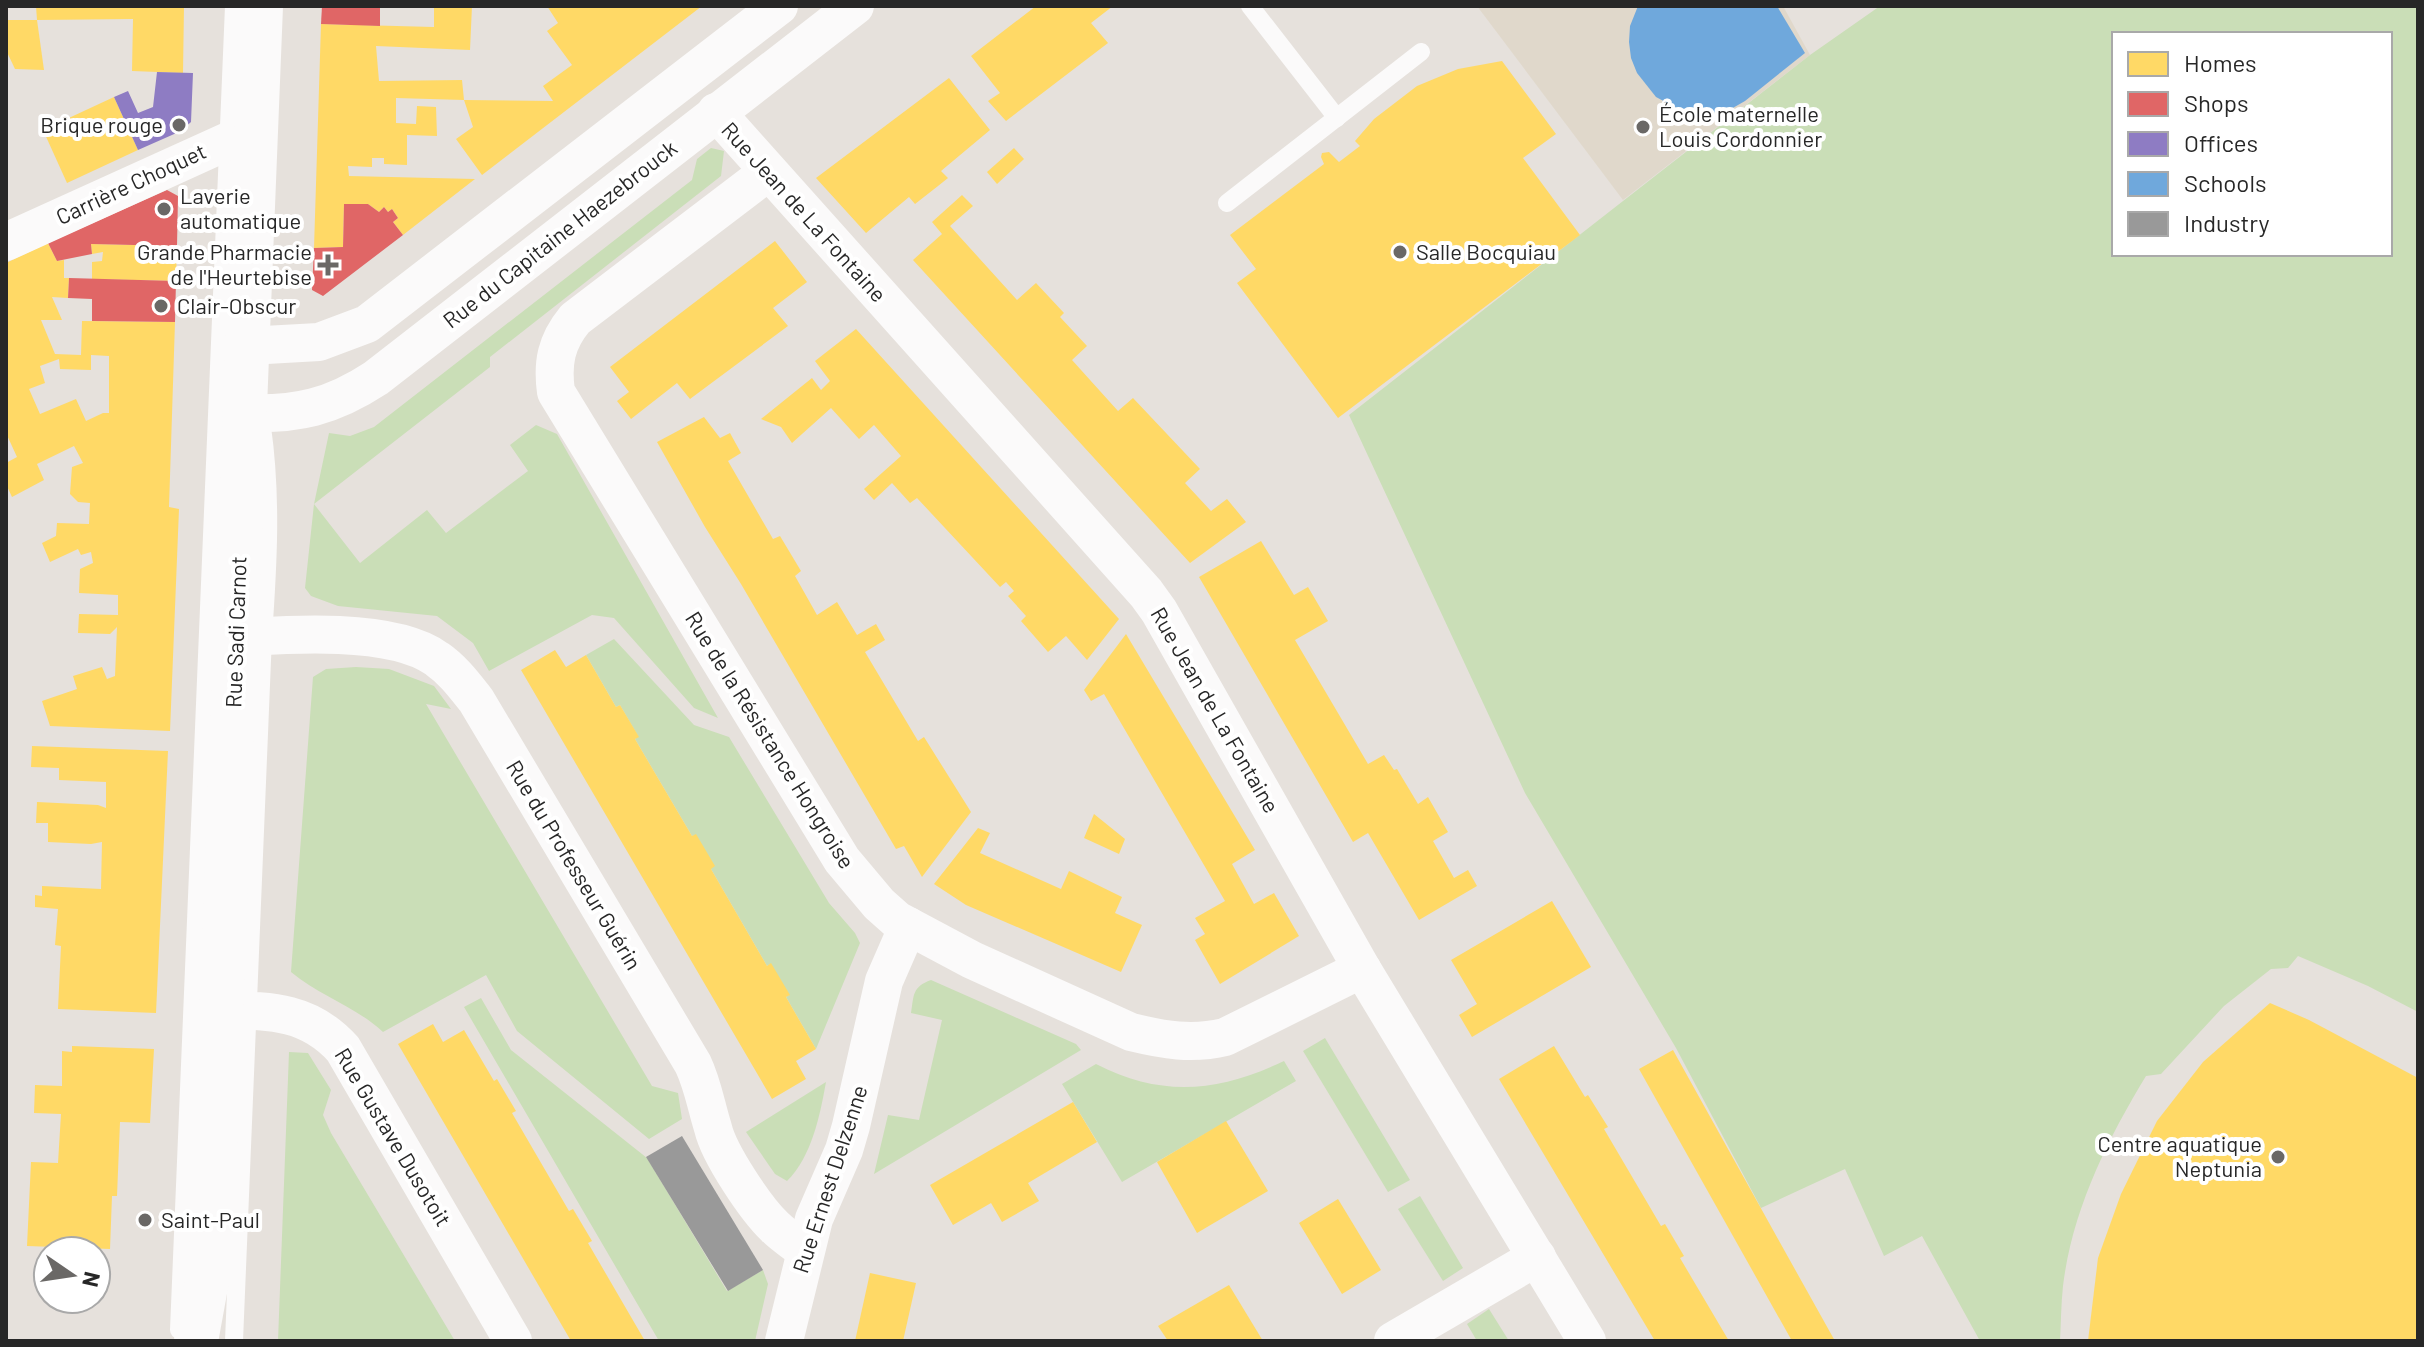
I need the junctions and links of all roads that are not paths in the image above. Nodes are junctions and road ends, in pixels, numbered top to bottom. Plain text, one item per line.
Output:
1 (234, 6) edge
2 (261, 6) edge
3 (779, 6) edge
4 (855, 6) edge
5 (1250, 6) edge
6 (1421, 52) dead end
7 (716, 112) junction
8 (1337, 118) junction
9 (242, 133) junction
10 (768, 172) junction
11 (1227, 203) dead end
12 (6, 242) edge
13 (232, 356) junction
14 (252, 413) junction
15 (249, 637) junction
16 (908, 926) junction
17 (1362, 969) junction
18 (234, 1010) junction
19 (804, 1250) junction
20 (1537, 1257) junction
21 (211, 1259) junction
22 (179, 1341) edge
23 (196, 1341) edge
24 (222, 1341) edge
25 (234, 1341) edge
26 (513, 1341) edge
27 (784, 1341) edge
28 (1393, 1341) edge
29 (1587, 1341) edge

1 - 9 lane
2 - 9 main road, Rue Sadi Carnot
3 - 13 street
4 - 7 street, Rue du Capitaine Haezebrouck
5 - 8 lane
6 - 8 lane
7 - 10 street, Rue Jean de La Fontaine
7 - 14 street, Rue du Capitaine Haezebrouck
8 - 11 lane
9 - 12 street, Carrière Choquet
9 - 13 main road, Rue Sadi Carnot
10 - 16 street, Rue de la Résistance Hongroise
10 - 17 street, Rue Jean de La Fontaine
13 - 14 main road, Rue Sadi Carnot
13 - 22 lane
14 - 15 main road, Rue Sadi Carnot
15 - 18 main road, Rue Sadi Carnot
15 - 19 street, Rue du Professeur Guérin
16 - 17 street, Rue de la Résistance Hongroise
16 - 19 street, Rue Ernest Delzenne
17 - 20 street, Rue Jean de La Fontaine
18 - 21 main road, Rue Sadi Carnot
18 - 25 lane
18 - 26 street, Rue Gustave Dusotoit
19 - 27 street, Rue Ernest Delzenne
20 - 28 street
20 - 29 street, Rue Jean de La Fontaine
21 - 23 main road, Rue Sadi Carnot
21 - 24 main road, Rue Sadi Carnot

